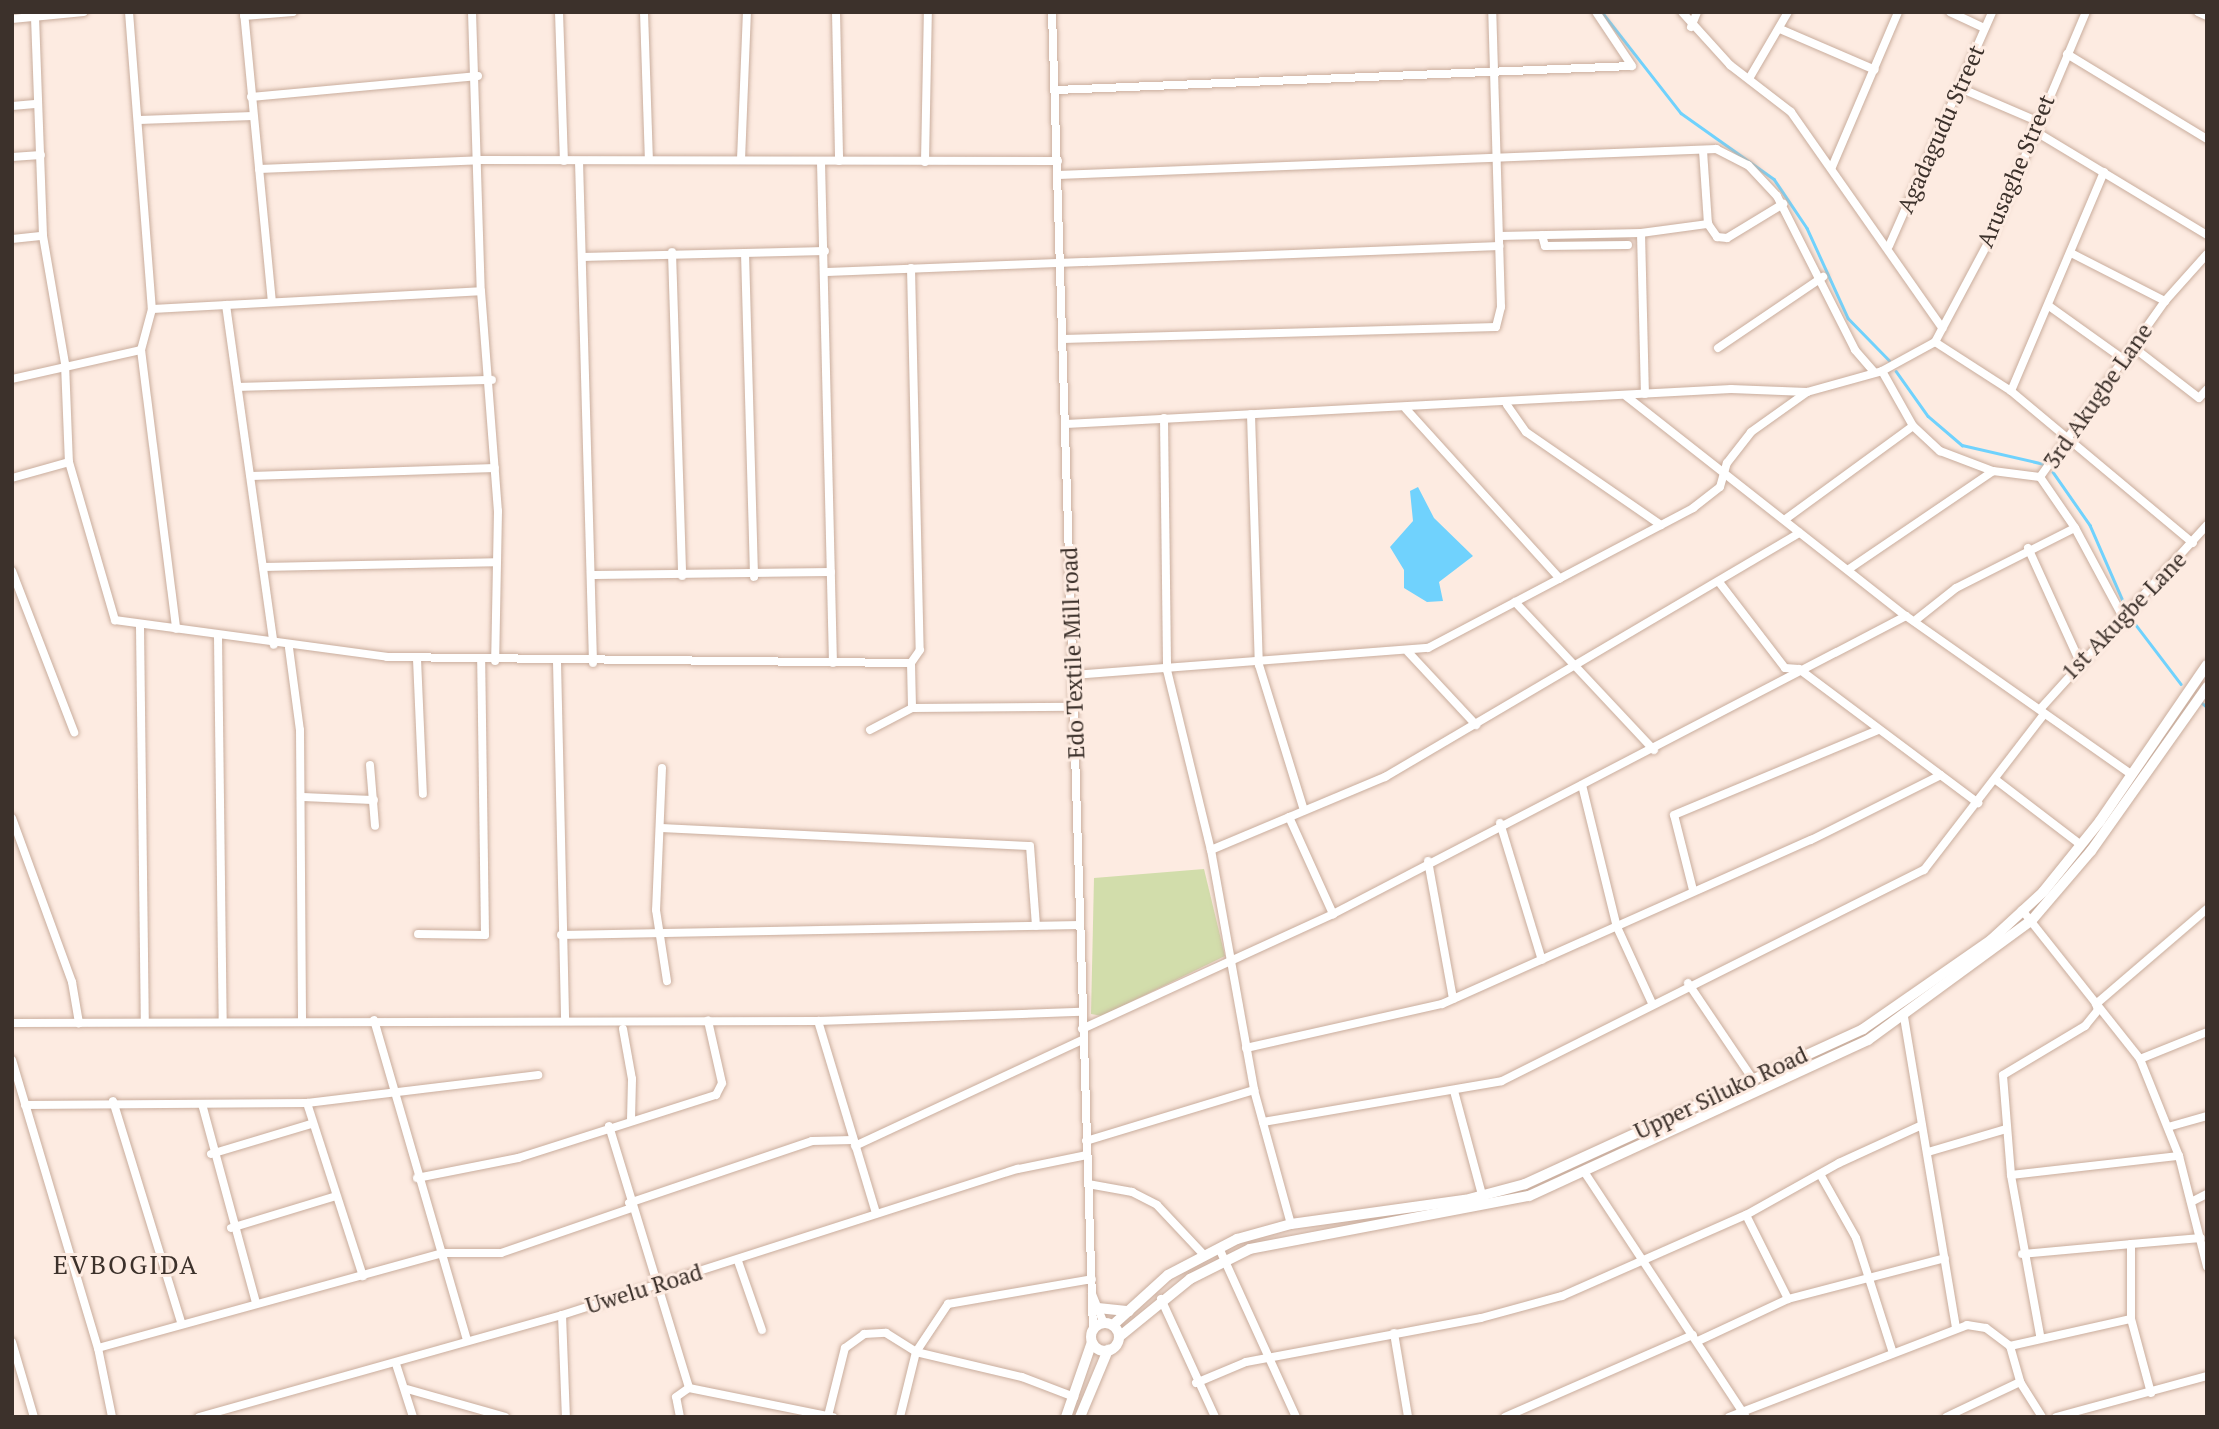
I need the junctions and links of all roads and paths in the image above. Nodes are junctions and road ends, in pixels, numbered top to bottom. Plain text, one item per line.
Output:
1 (84, 12) edge
2 (129, 12) edge
3 (293, 12) edge
4 (472, 12) edge
5 (559, 12) edge
6 (645, 12) edge
7 (747, 12) edge
8 (836, 12) edge
9 (928, 12) edge
10 (1052, 12) edge
11 (1492, 12) edge
12 (1596, 12) edge
13 (1682, 12) edge
14 (1697, 12) edge
15 (1788, 12) edge
16 (1898, 12) edge
17 (1950, 12) edge
18 (1992, 12) edge
19 (2086, 12) edge
20 (2198, 12) edge
21 (244, 14) edge
22 (2207, 16) edge
23 (36, 17) junction
24 (12, 19) edge
25 (1691, 27) junction
26 (1985, 27) junction
27 (1780, 29) junction
28 (2067, 54) junction
29 (1875, 70) junction
30 (1495, 73) junction
31 (478, 76) junction
32 (1750, 78) junction
33 (1960, 88) junction
34 (1056, 90) junction
35 (251, 97) junction
36 (35, 104) junction
37 (12, 106) edge
38 (253, 116) junction
39 (139, 120) junction
40 (2035, 125) junction
41 (2207, 139) edge
42 (1703, 151) junction
43 (41, 155) junction
44 (12, 157) edge
45 (649, 159) junction
46 (480, 160) junction
47 (564, 160) junction
48 (741, 160) junction
49 (579, 161) junction
50 (839, 161) junction
51 (1058, 161) junction
52 (1499, 161) junction
53 (821, 162) junction
54 (925, 162) junction
55 (1832, 167) junction
56 (259, 169) junction
57 (2104, 172) junction
58 (1058, 175) junction
59 (1783, 204) junction
60 (1709, 224) junction
61 (1641, 233) junction
62 (1542, 235) junction
63 (2207, 235) edge
64 (43, 236) junction
65 (1499, 236) junction
66 (12, 239) edge
67 (1628, 245) dead end
68 (1499, 246) junction
69 (1889, 246) junction
70 (825, 251) junction
71 (673, 252) junction
72 (745, 253) junction
73 (2071, 253) junction
74 (2207, 254) edge
75 (582, 257) junction
76 (1060, 263) junction
77 (911, 268) junction
78 (827, 272) junction
79 (1823, 277) junction
80 (481, 291) junction
81 (272, 301) junction
82 (2165, 302) junction
83 (226, 305) junction
84 (2049, 306) junction
85 (152, 309) junction
86 (1942, 328) junction
87 (1063, 339) junction
88 (1935, 342) junction
89 (2133, 347) junction
90 (1718, 348) dead end
91 (141, 350) junction
92 (2126, 361) junction
93 (65, 364) junction
94 (1877, 371) junction
95 (12, 379) edge
96 (492, 380) junction
97 (240, 387) junction
98 (2207, 389) edge
99 (2011, 391) junction
100 (1807, 392) junction
101 (1646, 394) junction
102 (1626, 396) junction
103 (1507, 405) junction
104 (1406, 409) junction
105 (1251, 414) junction
106 (1164, 418) junction
107 (1066, 424) junction
108 (1913, 426) junction
109 (2069, 442) junction
110 (69, 462) junction
111 (495, 467) junction
112 (1993, 471) junction
113 (1723, 474) junction
114 (251, 476) junction
115 (2040, 477) junction
116 (12, 478) edge
117 (1787, 518) junction
118 (1661, 525) junction
119 (2207, 525) edge
120 (2074, 527) junction
121 (1800, 533) junction
122 (2193, 543) junction
123 (2028, 548) junction
124 (495, 562) junction
125 (263, 566) junction
126 (1849, 569) junction
127 (12, 571) edge
128 (831, 572) junction
129 (594, 575) junction
130 (682, 576) junction
131 (754, 577) junction
132 (1560, 579) junction
133 (1718, 582) junction
134 (1515, 602) junction
135 (1906, 616) junction
136 (1917, 619) junction
137 (2125, 621) junction
138 (140, 626) junction
139 (176, 629) junction
140 (218, 637) junction
141 (274, 645) junction
142 (289, 648) junction
143 (1408, 652) junction
144 (417, 659) junction
145 (495, 661) junction
146 (481, 662) junction
147 (556, 662) junction
148 (593, 663) junction
149 (833, 663) junction
150 (911, 663) junction
151 (2080, 663) junction
152 (1572, 664) junction
153 (1259, 665) junction
154 (2207, 665) edge
155 (1167, 670) junction
156 (1799, 670) junction
157 (1074, 675) junction
158 (2207, 687) edge
159 (1074, 707) junction
160 (912, 708) junction
161 (2043, 710) junction
162 (1476, 726) junction
163 (870, 730) dead end
164 (1878, 730) junction
165 (74, 732) dead end
166 (1654, 750) junction
167 (370, 765) dead end
168 (662, 768) dead end
169 (2131, 774) junction
170 (1941, 775) junction
171 (1996, 780) junction
172 (1582, 785) junction
173 (423, 794) dead end
174 (301, 797) junction
175 (374, 800) junction
176 (1978, 803) junction
177 (1304, 810) junction
178 (1289, 817) junction
179 (12, 818) edge
180 (1500, 823) junction
181 (375, 826) dead end
182 (660, 828) junction
183 (2081, 845) junction
184 (1211, 850) junction
185 (1428, 861) junction
186 (1693, 890) junction
187 (2207, 909) edge
188 (2022, 910) junction
189 (1333, 914) junction
190 (2032, 920) junction
191 (1080, 925) junction
192 (1036, 926) junction
193 (1617, 927) junction
194 (663, 933) junction
195 (418, 934) dead end
196 (561, 934) junction
197 (1231, 958) junction
198 (1542, 960) junction
199 (667, 981) dead end
200 (1688, 983) junction
201 (1453, 999) junction
202 (1652, 1003) junction
203 (2095, 1004) junction
204 (1082, 1012) junction
205 (1904, 1017) junction
206 (302, 1019) junction
207 (374, 1020) junction
208 (565, 1020) junction
209 (145, 1021) junction
210 (223, 1021) junction
211 (708, 1021) junction
212 (818, 1021) junction
213 (12, 1023) edge
214 (79, 1023) junction
215 (623, 1029) dead end
216 (1082, 1029) junction
217 (2207, 1032) edge
218 (1082, 1040) junction
219 (1246, 1048) junction
220 (2140, 1059) junction
221 (12, 1060) edge
222 (538, 1075) dead end
223 (1752, 1077) junction
224 (1254, 1090) junction
225 (1454, 1091) junction
226 (393, 1094) junction
227 (113, 1101) junction
228 (307, 1103) junction
229 (202, 1104) junction
230 (25, 1105) junction
231 (2207, 1116) edge
232 (631, 1119) junction
233 (1263, 1122) junction
234 (311, 1124) junction
235 (1922, 1125) junction
236 (609, 1126) junction
237 (2168, 1127) junction
238 (2006, 1129) junction
239 (1086, 1141) junction
240 (854, 1143) junction
241 (1928, 1152) junction
242 (211, 1154) junction
243 (1087, 1155) junction
244 (2179, 1156) junction
245 (1586, 1173) junction
246 (1820, 1174) junction
247 (2011, 1175) junction
248 (417, 1178) junction
249 (1088, 1184) junction
250 (2207, 1194) edge
251 (1482, 1195) junction
252 (336, 1196) junction
253 (2191, 1202) junction
254 (630, 1205) junction
255 (876, 1213) junction
256 (1746, 1215) junction
257 (1291, 1224) junction
258 (231, 1228) junction
259 (2201, 1238) junction
260 (2132, 1244) junction
261 (1219, 1248) junction
262 (443, 1253) junction
263 (2022, 1254) junction
264 (1203, 1255) junction
265 (1945, 1258) junction
266 (1227, 1260) junction
267 (738, 1261) junction
268 (1644, 1261) junction
269 (2207, 1267) edge
270 (363, 1276) junction
271 (1869, 1278) junction
272 (1092, 1279) junction
273 (655, 1286) junction
274 (1092, 1294) junction
275 (1161, 1299) junction
276 (1788, 1299) junction
277 (256, 1303) junction
278 (1098, 1308) junction
279 (1129, 1311) junction
280 (562, 1315) junction
281 (2131, 1318) junction
282 (181, 1322) junction
283 (1108, 1324) junction
284 (1956, 1327) junction
285 (762, 1329) dead end
286 (1093, 1329) junction
287 (1394, 1333) junction
288 (2040, 1335) junction
289 (1119, 1337) junction
290 (1695, 1338) junction
291 (467, 1341) junction
292 (12, 1342) edge
293 (1092, 1342) junction
294 (2010, 1346) junction
295 (98, 1348) junction
296 (1108, 1350) junction
297 (1892, 1350) junction
298 (916, 1352) junction
299 (1272, 1356) junction
300 (396, 1364) junction
301 (2207, 1376) edge
302 (2020, 1382) junction
303 (1196, 1383) junction
304 (688, 1388) junction
305 (407, 1389) junction
306 (2151, 1393) junction
307 (1074, 1397) junction
308 (1744, 1414) edge
309 (831, 1416) edge
310 (34, 1417) edge
311 (112, 1417) edge
312 (199, 1417) edge
313 (413, 1417) edge
314 (505, 1417) edge
315 (566, 1417) edge
316 (680, 1417) edge
317 (900, 1417) edge
318 (1066, 1417) edge
319 (1080, 1417) edge
320 (1215, 1417) edge
321 (1296, 1417) edge
322 (1408, 1417) edge
323 (1505, 1417) edge
324 (1729, 1417) edge
325 (1946, 1417) edge
326 (2042, 1417) edge
327 (2056, 1417) edge

1 - 23 street
2 - 39 street
3 - 21 street
4 - 31 street
5 - 47 street
6 - 45 street
7 - 48 street
8 - 50 street
9 - 54 street
10 - 34 street, Edo Textile Mill road
11 - 30 street
12 - 30 street
13 - 25 street
14 - 25 street
15 - 27 street
16 - 29 street
17 - 26 street
18 - 26 street, Agadagudu Street
19 - 28 street, Arusaghe Street
20 - 22 street
21 - 35 street
23 - 24 street
23 - 36 street
25 - 32 street
26 - 33 street, Agadagudu Street
27 - 29 street
27 - 32 street
28 - 40 street, Arusaghe Street
28 - 41 street
29 - 55 street
30 - 34 street
30 - 52 street
31 - 35 street
31 - 46 street
32 - 55 street
33 - 40 street
33 - 69 street, Agadagudu Street
34 - 51 street, Edo Textile Mill road
35 - 38 street
36 - 37 street
36 - 43 street
38 - 39 street
38 - 56 street
39 - 85 street
40 - 57 street
40 - 86 street, Arusaghe Street
42 - 52 street, 3rd Akugbe Lane
42 - 59 street, 3rd Akugbe Lane
42 - 60 street
43 - 44 street
43 - 64 street
45 - 48 street
45 - 49 street
46 - 47 street
46 - 56 street
46 - 80 street
47 - 49 street
48 - 53 street
49 - 75 street
50 - 53 street
50 - 54 street
51 - 54 street
51 - 58 street, Edo Textile Mill road
52 - 58 street, 3rd Akugbe Lane
52 - 65 street
53 - 70 street
55 - 69 street
56 - 81 street
57 - 63 street
57 - 73 street
58 - 76 street, Edo Textile Mill road
59 - 60 street
59 - 79 street, 3rd Akugbe Lane
60 - 61 street
61 - 62 street
61 - 101 street
62 - 65 street
62 - 67 street
64 - 66 street
64 - 93 street
65 - 68 street
68 - 76 street
68 - 87 street
69 - 86 street
70 - 72 street
70 - 78 street
71 - 72 street
71 - 75 street
71 - 130 street
72 - 131 street
73 - 82 street
73 - 84 street
74 - 82 street, 3rd Akugbe Lane
75 - 129 street
76 - 77 street
76 - 87 street, Edo Textile Mill road
77 - 78 street
77 - 150 street
78 - 128 street
79 - 90 street
79 - 94 street, 3rd Akugbe Lane
80 - 81 street
80 - 96 street
81 - 83 street
82 - 89 street, 3rd Akugbe Lane
83 - 85 street
83 - 97 street
84 - 92 street
84 - 99 street
85 - 91 street
86 - 88 street, Arusaghe Street
87 - 107 street, Edo Textile Mill road
88 - 94 street
88 - 99 street
89 - 92 street, 3rd Akugbe Lane
89 - 98 street
91 - 93 street
91 - 139 street
92 - 109 street, 3rd Akugbe Lane
93 - 95 street
93 - 110 street
94 - 100 street
94 - 108 street, 3rd Akugbe Lane
96 - 97 street
96 - 111 street
97 - 114 street
99 - 109 street
100 - 101 street
100 - 113 street
101 - 102 street
102 - 103 street
102 - 113 street
103 - 104 street
103 - 118 street
104 - 105 street
104 - 132 street
105 - 106 street
105 - 153 street
106 - 107 street
106 - 155 street
107 - 157 street, Edo Textile Mill road
108 - 112 street, 3rd Akugbe Lane
108 - 117 street
109 - 115 street, 3rd Akugbe Lane
109 - 122 street
110 - 116 street
110 - 138 street
111 - 114 street
111 - 124 street
112 - 115 street, 3rd Akugbe Lane
112 - 126 street
113 - 117 street
113 - 118 street
114 - 125 street
115 - 120 street
117 - 121 street
118 - 132 street
119 - 122 street, 1st Akugbe Lane
120 - 123 street
120 - 137 street
121 - 126 street
121 - 133 street
122 - 137 street, 1st Akugbe Lane
123 - 136 street
123 - 151 street
124 - 125 street
124 - 145 street
125 - 141 street
126 - 135 street
127 - 165 street
128 - 131 street
128 - 149 street
129 - 130 street
129 - 148 street
130 - 131 street
132 - 134 street
133 - 152 street
133 - 156 street
134 - 143 street
134 - 152 street
135 - 136 street
135 - 156 street
136 - 161 street
137 - 151 street, 1st Akugbe Lane
138 - 139 street
138 - 209 street
139 - 140 street
140 - 141 street
140 - 210 street
141 - 142 street
142 - 144 street
142 - 174 street
143 - 153 street
143 - 162 street
144 - 146 street
144 - 173 street
145 - 146 street
145 - 147 street
146 - 195 street
147 - 148 street
147 - 196 street
148 - 149 street
149 - 150 street
150 - 160 street
151 - 161 street, 1st Akugbe Lane
152 - 162 street
152 - 166 street
153 - 155 street
153 - 177 street
154 - 169 main road, Upper Siluko Road
155 - 157 street
155 - 184 street
156 - 164 street
156 - 166 street
157 - 159 street, Edo Textile Mill road
158 - 190 main road, Upper Siluko Road
159 - 160 street
159 - 191 street, Edo Textile Mill road
160 - 163 street
161 - 169 street
161 - 171 street, 1st Akugbe Lane
162 - 177 street
164 - 170 street
164 - 186 street
166 - 172 street
167 - 175 street
168 - 182 street
169 - 183 main road, Upper Siluko Road
170 - 176 street
170 - 186 street
171 - 176 street, 1st Akugbe Lane
171 - 183 street
172 - 180 street
172 - 193 street
174 - 175 street
174 - 206 street
175 - 181 street
176 - 200 street, 1st Akugbe Lane
177 - 178 street
178 - 184 street
178 - 189 street
179 - 214 street
180 - 185 street
180 - 198 street
182 - 192 street
182 - 194 street
183 - 188 main road, Upper Siluko Road
184 - 197 street
185 - 189 street
185 - 201 street
186 - 193 street
187 - 203 street
188 - 190 street
188 - 223 main road, Upper Siluko Road
189 - 197 street
190 - 203 street
190 - 205 main road, Upper Siluko Road
191 - 192 street
191 - 204 street, Edo Textile Mill road
192 - 194 street
193 - 198 street
193 - 202 street
194 - 196 street
194 - 199 street
196 - 208 street
197 - 216 street
197 - 219 street
198 - 201 street
200 - 202 street, 1st Akugbe Lane
200 - 223 street
201 - 219 street
202 - 225 street, 1st Akugbe Lane
203 - 220 street
203 - 238 street
204 - 212 street
204 - 216 street, Edo Textile Mill road
205 - 235 street
205 - 245 main road, Upper Siluko Road
206 - 207 street
206 - 210 street
207 - 208 street
207 - 226 street
208 - 211 street
209 - 210 street
209 - 214 street
211 - 212 street
211 - 232 street
212 - 240 street
213 - 214 street
215 - 232 street
216 - 218 street, Edo Textile Mill road
217 - 220 street
218 - 239 street, Edo Textile Mill road
218 - 240 street
219 - 224 street
220 - 237 street
221 - 230 street
222 - 226 street
223 - 251 main road, Upper Siluko Road
224 - 233 street
224 - 239 street
225 - 233 street, 1st Akugbe Lane
225 - 251 street
226 - 228 street
226 - 248 street
227 - 229 street
227 - 230 street
227 - 282 street
228 - 229 street
228 - 234 street
229 - 242 street
230 - 295 street
231 - 237 street
232 - 236 street
233 - 257 street
234 - 242 street
234 - 252 street
235 - 241 street
235 - 246 street
236 - 248 street
236 - 254 street
237 - 244 street
238 - 241 street
238 - 247 street
239 - 243 street, Edo Textile Mill road
240 - 254 street
240 - 255 street
241 - 265 street
242 - 258 street
243 - 249 street, Edo Textile Mill road
243 - 255 street, Uwelu Road
244 - 247 street
244 - 253 street
245 - 266 main road, Upper Siluko Road
245 - 268 street
246 - 256 street
246 - 271 street
247 - 263 street
248 - 262 street
249 - 264 street
249 - 272 street, Edo Textile Mill road
250 - 253 street
251 - 257 main road, Upper Siluko Road
252 - 258 street
252 - 270 street
253 - 259 street
254 - 262 street
254 - 273 street
255 - 267 street, Uwelu Road
256 - 268 street
256 - 276 street
257 - 261 main road, Upper Siluko Road
258 - 277 street
259 - 260 street
259 - 269 street
260 - 263 street
260 - 281 street
261 - 264 main road, Upper Siluko Road
261 - 266 street
262 - 270 street
262 - 291 street
263 - 288 street
264 - 279 main road, Upper Siluko Road
265 - 271 street
265 - 284 street
266 - 275 main road, Upper Siluko Road
266 - 299 street
267 - 273 street, Uwelu Road
267 - 285 street
268 - 287 street
268 - 290 street
270 - 277 street
271 - 276 street
271 - 297 street
272 - 274 street, Edo Textile Mill road
272 - 298 street
273 - 280 street, Uwelu Road
273 - 304 street
274 - 278 street, Edo Textile Mill road
274 - 286 street, Edo Textile Mill road
275 - 289 main road, Upper Siluko Road
275 - 303 street
276 - 290 street
277 - 282 street
278 - 279 main road
278 - 283 street, Edo Textile Mill road
279 - 283 main road, Upper Siluko Road
280 - 291 street, Uwelu Road
280 - 315 street
281 - 288 street
281 - 306 street
282 - 295 street
283 - 286 main road, Upper Siluko Road
283 - 289 main road
284 - 294 street
284 - 297 street
286 - 293 main road
287 - 299 street
287 - 322 street
288 - 294 street
289 - 296 main road, Upper Siluko Road
290 - 308 street
290 - 323 street
291 - 300 street, Uwelu Road
292 - 310 street
293 - 296 main road
293 - 307 main road
294 - 302 street
295 - 311 street
296 - 319 main road
297 - 308 street
298 - 307 street
298 - 309 street
298 - 317 street
299 - 303 street
299 - 321 street
300 - 305 street
300 - 312 street, Uwelu Road
301 - 306 street
302 - 325 street
302 - 326 street
303 - 320 street
304 - 309 street
304 - 316 street
305 - 313 street
305 - 314 street
306 - 327 street
307 - 318 main road
308 - 324 street

